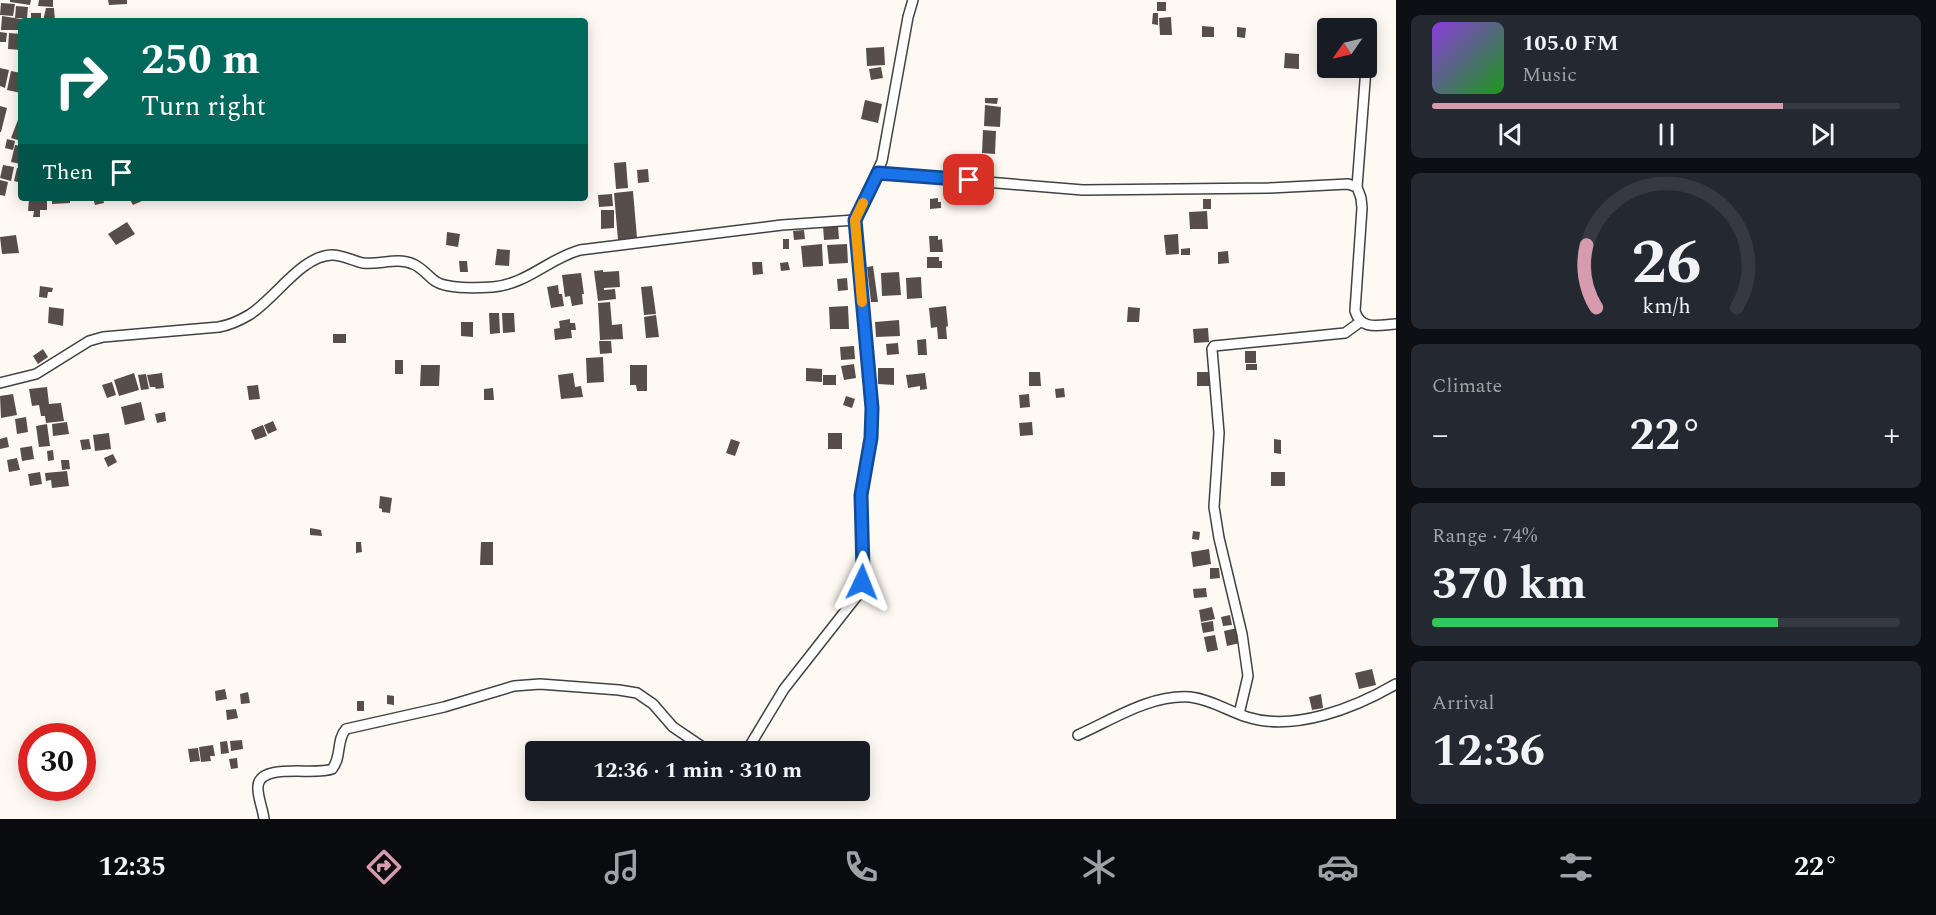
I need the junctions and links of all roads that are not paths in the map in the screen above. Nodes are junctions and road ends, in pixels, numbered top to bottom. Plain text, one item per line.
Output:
1 (913, 0) edge
2 (1365, 78) edge
3 (878, 173) junction
4 (1357, 187) junction
5 (855, 220) junction
6 (1360, 322) junction
7 (1396, 324) edge
8 (0, 383) edge
9 (1396, 684) edge
10 (1239, 714) junction
11 (1078, 735) dead end
12 (693, 741) edge
13 (753, 741) edge
14 (264, 819) edge

1 - 3 street
2 - 4 street
3 - 4 street
3 - 5 street
4 - 6 street
5 - 8 street
5 - 13 street
6 - 7 street
6 - 10 street
9 - 10 street
10 - 11 street
12 - 14 street

